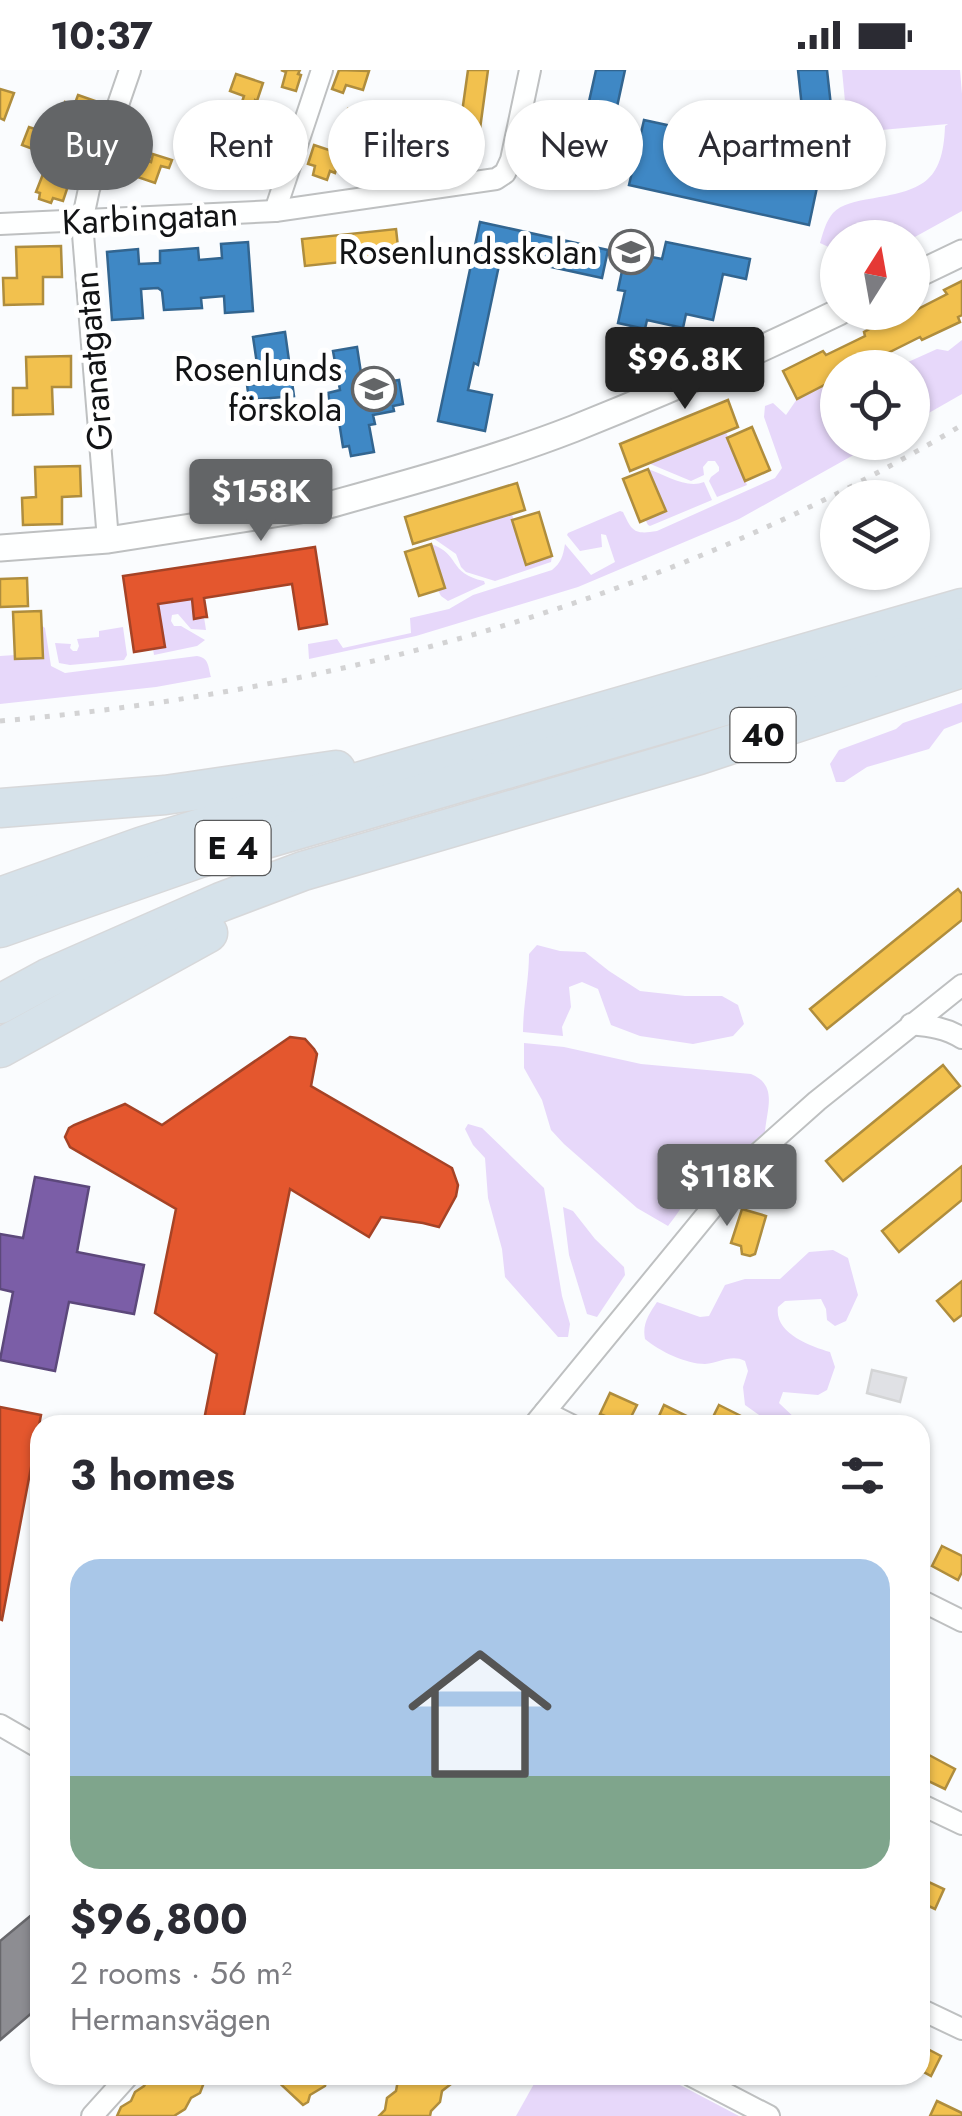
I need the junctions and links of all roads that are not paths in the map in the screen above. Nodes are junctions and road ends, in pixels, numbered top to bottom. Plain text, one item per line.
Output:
1 (130, 70) edge
2 (322, 70) edge
3 (530, 70) edge
4 (275, 212) junction
5 (82, 222) junction
6 (0, 224) edge
7 (962, 253) edge
8 (930, 268) edge
9 (820, 321) edge
10 (108, 540) junction
11 (0, 548) edge
12 (962, 596) edge
13 (962, 608) edge
14 (962, 637) edge
15 (838, 644) junction
16 (962, 668) edge
17 (456, 770) junction
18 (0, 808) edge
19 (393, 846) junction
20 (0, 897) edge
21 (0, 928) edge
22 (48, 978) junction
23 (962, 985) edge
24 (0, 1004) edge
25 (911, 1024) junction
26 (962, 1038) edge
27 (5, 1047) edge
28 (542, 1415) edge
29 (930, 1605) edge
30 (962, 1620) edge
31 (0, 1725) edge
32 (30, 1742) edge
33 (930, 1809) edge
34 (962, 1824) edge
35 (930, 2014) edge
36 (962, 2029) edge
37 (120, 2085) edge
38 (709, 2085) edge
39 (92, 2116) edge
40 (769, 2116) edge

1 - 5 street, Granatgatan
2 - 4 street
3 - 4 street, Karbingatan
4 - 5 street, Karbingatan
5 - 6 street, Karbingatan
5 - 10 street, Granatgatan
7 - 8 street
9 - 10 street
10 - 11 street
12 - 15 highway
13 - 15 highway, E 4
14 - 17 highway, E 4
15 - 17 highway, E 4
16 - 19 highway, 40
17 - 18 highway
17 - 20 highway, E 4
17 - 21 highway, E 4
17 - 22 highway
19 - 22 highway
19 - 27 highway
22 - 24 highway
23 - 25 street
25 - 26 street
25 - 28 street
29 - 30 street
31 - 32 street
33 - 34 street
35 - 36 street
37 - 39 street
38 - 40 street

